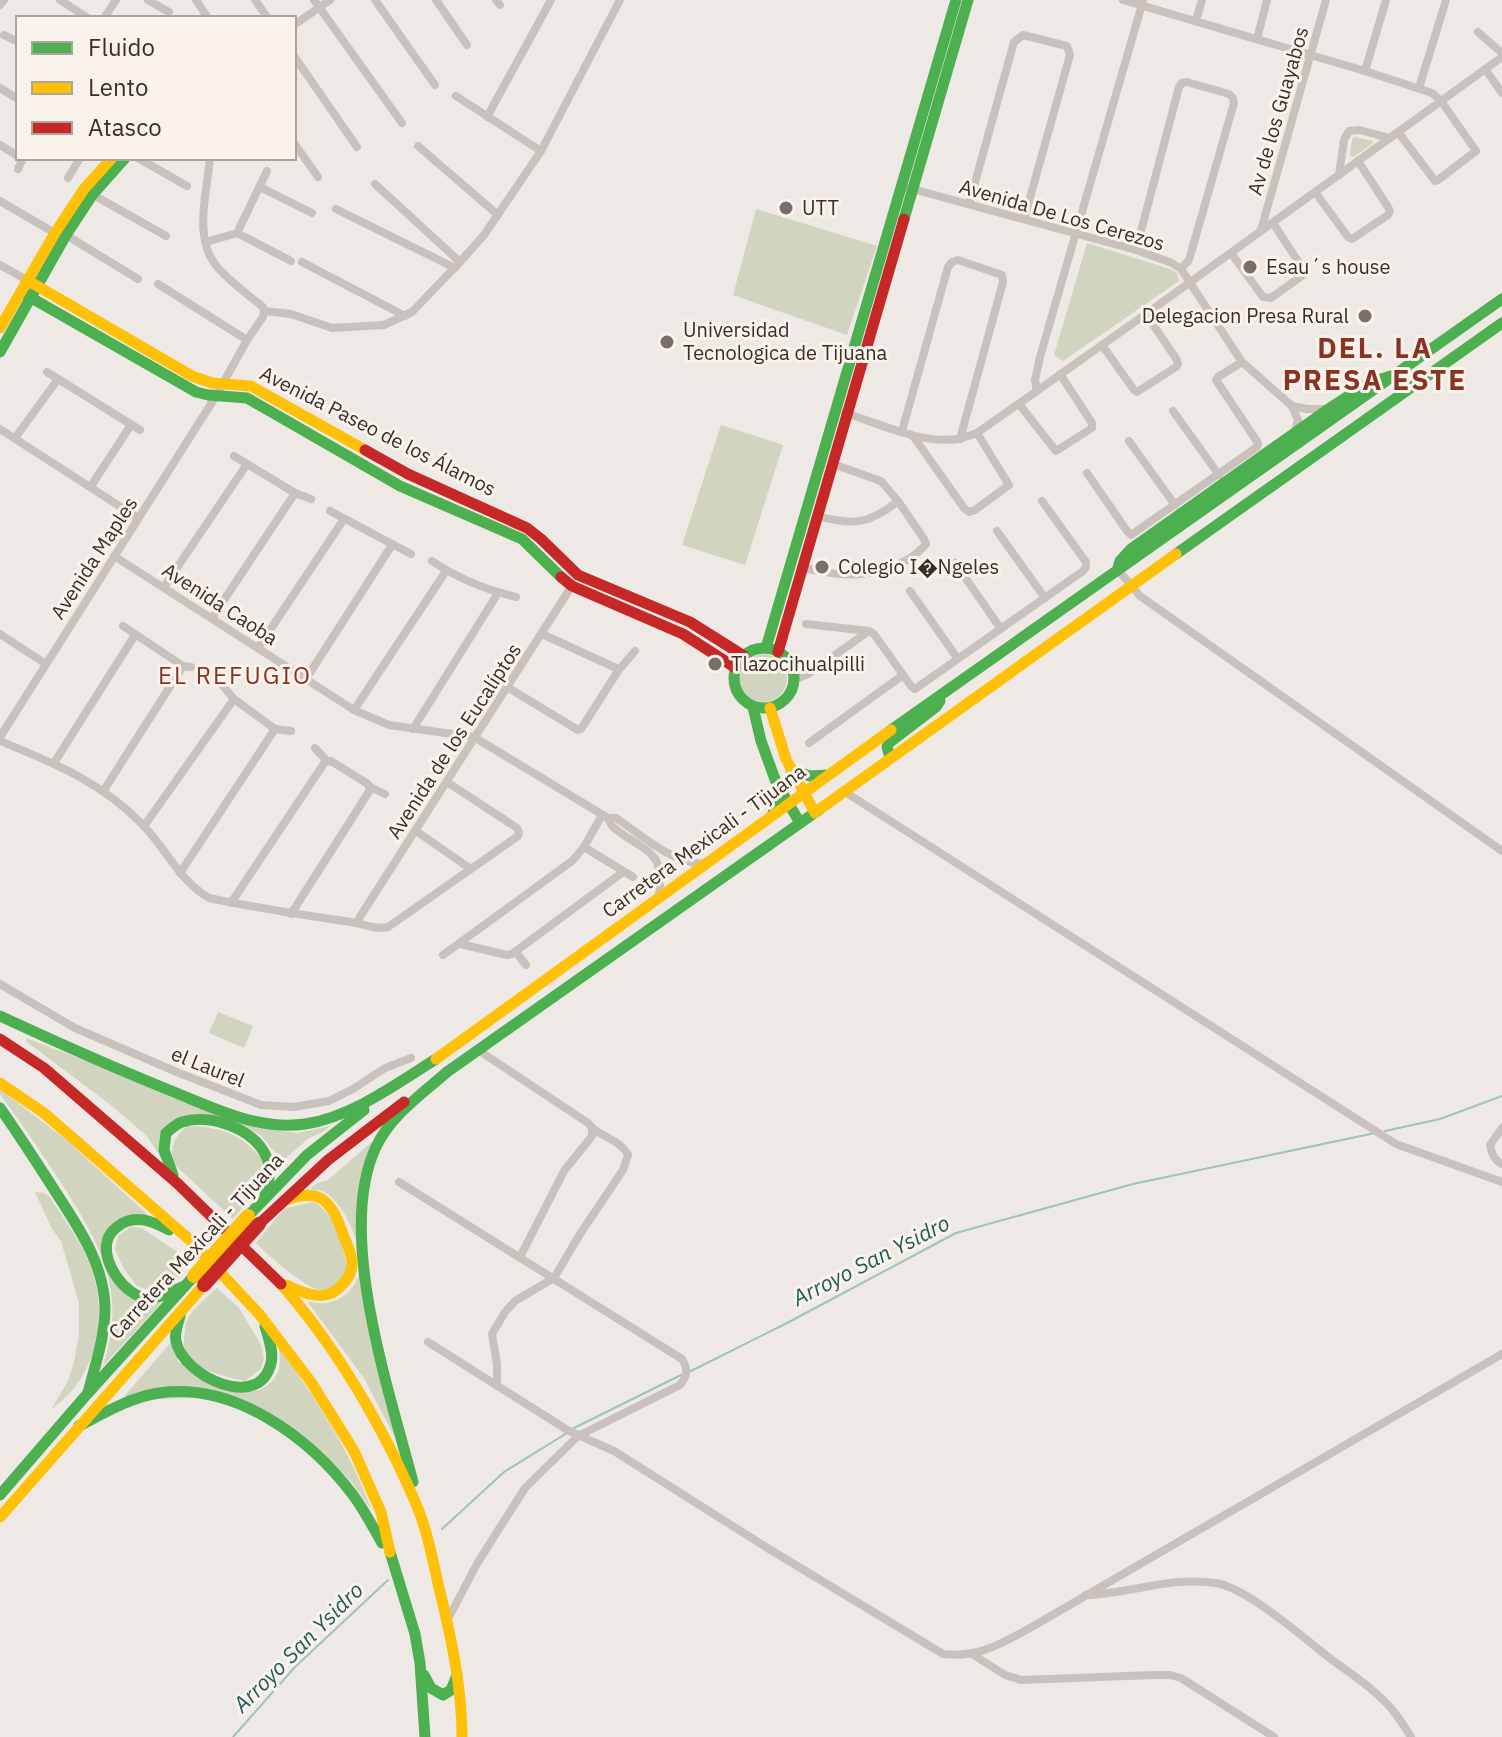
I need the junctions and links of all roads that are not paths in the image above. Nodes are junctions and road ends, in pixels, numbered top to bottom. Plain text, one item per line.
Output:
1 (60, 0) edge
2 (148, 0) edge
3 (330, 0) edge
4 (375, 0) edge
5 (436, 0) edge
6 (551, 0) edge
7 (620, 0) edge
8 (956, 0) edge
9 (968, 0) edge
10 (1123, 0) edge
11 (1202, 0) edge
12 (1267, 0) edge
13 (1326, 0) edge
14 (1386, 0) edge
15 (1446, 0) edge
16 (1142, 2) edge
17 (316, 4) edge
18 (169, 12) dead end
19 (85, 16) edge
20 (1196, 20) junction
21 (296, 23) edge
22 (1478, 32) dead end
23 (4, 35) dead end
24 (1257, 39) junction
25 (16, 41) edge
26 (467, 45) dead end
27 (1310, 54) junction
28 (1502, 55) edge
29 (296, 59) edge
30 (1485, 69) junction
31 (1365, 71) junction
32 (435, 85) dead end
33 (1419, 88) junction
34 (1502, 93) edge
35 (456, 96) dead end
36 (1441, 101) junction
37 (487, 117) junction
38 (402, 123) dead end
39 (1394, 135) junction
40 (296, 146) edge
41 (418, 146) dead end
42 (357, 147) dead end
43 (541, 151) junction
44 (20, 160) edge
45 (79, 160) edge
46 (111, 160) edge
47 (123, 160) edge
48 (142, 160) edge
49 (210, 160) edge
50 (1358, 161) junction
51 (18, 169) dead end
52 (267, 171) dead end
53 (1339, 175) junction
54 (318, 177) dead end
55 (68, 178) dead end
56 (375, 184) dead end
57 (187, 186) dead end
58 (260, 187) junction
59 (907, 187) junction
60 (88, 192) junction
61 (1315, 192) junction
62 (0, 201) edge
63 (969, 204) junction
64 (336, 209) dead end
65 (312, 213) dead end
66 (498, 215) junction
67 (1024, 219) junction
68 (1273, 223) junction
69 (1261, 232) junction
70 (237, 233) junction
71 (61, 234) junction
72 (1076, 234) junction
73 (166, 236) dead end
74 (206, 242) junction
75 (1136, 250) junction
76 (1231, 253) junction
77 (291, 261) dead end
78 (302, 262) dead end
79 (0, 265) edge
80 (458, 265) junction
81 (1181, 269) junction
82 (138, 279) dead end
83 (1189, 283) junction
84 (158, 284) dead end
85 (29, 289) junction
86 (1502, 299) edge
87 (264, 311) junction
88 (1146, 314) junction
89 (405, 316) junction
90 (1502, 323) edge
91 (0, 328) edge
92 (247, 340) junction
93 (1102, 345) junction
94 (0, 352) edge
95 (1242, 362) junction
96 (47, 372) dead end
97 (1060, 374) junction
98 (1398, 374) junction
99 (58, 379) junction
100 (220, 390) junction
101 (1037, 391) junction
102 (1019, 404) junction
103 (1292, 406) junction
104 (1330, 408) junction
105 (1173, 411) dead end
106 (842, 412) junction
107 (131, 425) junction
108 (0, 429) edge
109 (140, 430) dead end
110 (902, 431) junction
111 (977, 433) junction
112 (1294, 434) junction
113 (913, 435) junction
114 (15, 438) junction
115 (960, 439) junction
116 (1129, 441) dead end
117 (234, 456) dead end
118 (247, 464) junction
119 (833, 464) junction
120 (1087, 473) dead end
121 (1219, 475) junction
122 (91, 486) junction
123 (295, 493) junction
124 (311, 499) dead end
125 (898, 501) junction
126 (1042, 501) dead end
127 (1175, 505) junction
128 (330, 511) dead end
129 (818, 516) junction
130 (138, 518) junction
131 (344, 519) junction
132 (997, 531) dead end
133 (392, 545) junction
134 (411, 554) dead end
135 (114, 556) junction
136 (432, 561) dead end
137 (955, 563) dead end
138 (802, 568) junction
139 (1118, 570) junction
140 (446, 571) junction
141 (575, 581) junction
142 (1130, 586) junction
143 (164, 587) junction
144 (910, 591) dead end
145 (498, 593) junction
146 (516, 597) dead end
147 (1045, 598) junction
148 (212, 618) junction
149 (806, 624) dead end
150 (123, 626) dead end
151 (1001, 629) junction
152 (869, 631) junction
153 (0, 634) edge
154 (542, 634) junction
155 (135, 635) junction
156 (258, 648) junction
157 (772, 650) junction
158 (635, 651) dead end
159 (958, 659) junction
160 (740, 662) junction
161 (46, 664) junction
162 (618, 671) junction
163 (903, 675) junction
164 (306, 679) junction
165 (794, 680) junction
166 (223, 686) dead end
167 (507, 687) junction
168 (941, 694) junction
169 (234, 699) junction
170 (753, 707) junction
171 (770, 708) junction
172 (354, 710) junction
173 (275, 729) junction
174 (413, 729) junction
175 (291, 731) dead end
176 (474, 737) junction
177 (0, 739) edge
178 (809, 743) dead end
179 (315, 748) dead end
180 (890, 757) junction
181 (327, 761) junction
182 (54, 763) junction
183 (791, 770) junction
184 (832, 774) junction
185 (447, 782) junction
186 (778, 786) junction
187 (370, 787) junction
188 (104, 790) junction
189 (845, 792) junction
190 (385, 794) dead end
191 (803, 794) junction
192 (789, 804) junction
193 (815, 813) junction
194 (605, 816) junction
195 (769, 818) junction
196 (800, 823) junction
197 (144, 826) junction
198 (416, 831) junction
199 (584, 847) junction
200 (1502, 851) edge
201 (706, 864) junction
202 (471, 869) junction
203 (623, 872) junction
204 (180, 873) junction
205 (633, 877) dead end
206 (659, 897) junction
207 (231, 903) junction
208 (291, 914) junction
209 (356, 923) junction
210 (460, 944) junction
211 (516, 952) junction
212 (443, 955) dead end
213 (526, 965) dead end
214 (0, 984) edge
215 (0, 1016) edge
216 (0, 1025) edge
217 (27, 1028) junction
218 (0, 1039) edge
219 (478, 1050) junction
220 (411, 1058) dead end
221 (436, 1059) junction
222 (447, 1072) junction
223 (0, 1083) edge
224 (0, 1108) edge
225 (1502, 1128) edge
226 (592, 1129) junction
227 (1502, 1164) edge
228 (399, 1182) dead end
229 (1502, 1182) edge
230 (177, 1183) junction
231 (264, 1199) junction
232 (280, 1202) junction
233 (254, 1220) junction
234 (191, 1241) junction
235 (520, 1257) junction
236 (554, 1278) junction
237 (278, 1281) junction
238 (195, 1282) junction
239 (181, 1312) junction
240 (260, 1315) junction
241 (428, 1342) dead end
242 (1502, 1354) edge
243 (497, 1386) junction
244 (88, 1393) junction
245 (79, 1426) junction
246 (578, 1436) junction
247 (0, 1495) edge
248 (0, 1517) edge
249 (424, 1526) junction
250 (392, 1560) junction
251 (1084, 1595) junction
252 (447, 1620) junction
253 (972, 1654) junction
254 (420, 1663) junction
255 (457, 1675) junction
256 (425, 1737) edge
257 (462, 1737) edge
258 (1274, 1737) edge
259 (1411, 1737) edge

1 - 19 street
2 - 18 street
3 - 17 street
4 - 32 street
5 - 26 street
6 - 37 street
7 - 43 street
8 - 59 main road
9 - 59 main road
10 - 16 street
11 - 20 street
12 - 24 street
13 - 27 street, Av de los Guayabos
14 - 31 street
15 - 33 street
16 - 20 street
16 - 72 street
17 - 21 street
17 - 38 street
20 - 24 street
22 - 28 street
23 - 25 street
24 - 27 street
27 - 31 street
27 - 69 street, Av de los Guayabos
28 - 30 street
29 - 42 street
30 - 34 street
30 - 36 street
31 - 33 street
33 - 36 street
35 - 37 street
36 - 39 street
36 - 39 street
37 - 43 street
39 - 50 street
39 - 53 street
40 - 54 street
41 - 66 street
43 - 66 street
44 - 51 street
45 - 55 street
46 - 60 main road
47 - 60 main road
48 - 57 street
49 - 74 street
50 - 53 street
50 - 61 street
52 - 58 street
53 - 61 street
56 - 80 street
58 - 65 street
58 - 70 street
59 - 63 street, Avenida De Los Cerezos
59 - 106 main road
60 - 71 main road
60 - 73 street
61 - 68 street
62 - 71 street
63 - 67 street, Avenida De Los Cerezos
63 - 67 street
64 - 80 street
66 - 80 street
67 - 72 street, Avenida De Los Cerezos
68 - 69 street
68 - 76 street
69 - 76 street
70 - 74 street
70 - 77 street
71 - 82 street
71 - 85 main road
72 - 75 street, Avenida De Los Cerezos
72 - 101 street
74 - 87 street
75 - 81 street, Avenida De Los Cerezos
75 - 81 street
76 - 83 street
78 - 89 street
79 - 85 street
80 - 89 street
81 - 83 street, Avenida De Los Cerezos
83 - 88 street
83 - 95 street, Avenida De Los Cerezos
84 - 92 street
85 - 91 main road
85 - 94 main road
85 - 100 main road, Avenida Paseo de los Álamos
86 - 98 main road, Carretera Mexicali - Tijuana
87 - 89 street
87 - 92 street, Avenida Maples
88 - 93 street
88 - 93 street
90 - 142 main road, Carretera Mexicali - Tijuana
92 - 100 street, Avenida Maples
93 - 97 street
95 - 103 street, Avenida De Los Cerezos
95 - 121 street
96 - 99 street
97 - 101 street
97 - 102 street
98 - 104 main road
98 - 139 main road, Carretera Mexicali - Tijuana
99 - 107 street
99 - 114 street
100 - 130 street, Avenida Maples
100 - 141 main road, Avenida Paseo de los Álamos
101 - 102 street
102 - 111 street
103 - 104 street
103 - 112 street
104 - 112 main road
105 - 121 street
106 - 110 street
106 - 119 main road
106 - 157 main road
107 - 109 street
107 - 122 street
108 - 114 street
110 - 113 street
110 - 115 street
111 - 113 street
111 - 115 street
112 - 139 main road
113 - 115 street
114 - 122 street
116 - 127 street
117 - 118 street
118 - 123 street
118 - 143 street
119 - 125 street
119 - 129 main road
120 - 127 street
121 - 127 street
122 - 130 street
123 - 124 street
123 - 148 street
125 - 129 street
125 - 138 street
126 - 147 street
128 - 131 street
129 - 138 main road
130 - 135 street, Avenida Maples
131 - 133 street
131 - 156 street
132 - 147 street
133 - 134 street
133 - 164 street
135 - 143 street, Avenida Caoba
135 - 161 street, Avenida Maples
136 - 140 street
137 - 151 street
138 - 157 main road
139 - 142 street
139 - 168 main road, Carretera Mexicali - Tijuana
140 - 145 street
140 - 172 street
141 - 154 street, Avenida de los Eucalíptos
141 - 160 main road, Avenida Paseo de los Álamos
142 - 180 main road, Carretera Mexicali - Tijuana
142 - 200 street
143 - 148 street, Avenida Caoba
144 - 159 street
145 - 146 street
145 - 174 street
147 - 151 street
148 - 156 street, Avenida Caoba
149 - 152 street
150 - 155 street
151 - 159 street
152 - 163 street
152 - 165 street
153 - 161 street
154 - 162 street
154 - 167 street, Avenida de los Eucalíptos
155 - 182 street
155 - 188 street
156 - 164 street, Avenida Caoba
157 - 160 main road
157 - 165 main road
158 - 162 street
159 - 163 street
160 - 170 main road
161 - 177 street, Avenida Maples
162 - 167 street
163 - 178 street
164 - 172 street, Avenida Caoba
165 - 171 main road
166 - 169 street
167 - 176 street, Avenida de los Eucalíptos
168 - 180 main road
168 - 184 main road, Carretera Mexicali - Tijuana
169 - 173 street
169 - 197 street
170 - 171 main road
170 - 186 main road
171 - 183 main road
172 - 174 street, Avenida Caoba
173 - 175 street
173 - 204 street
174 - 176 street, Avenida Caoba
176 - 185 street, Avenida de los Eucalíptos
176 - 194 street, Avenida Caoba
177 - 182 street
179 - 181 street
180 - 189 main road, Carretera Mexicali - Tijuana
181 - 187 street
181 - 207 street
182 - 188 street
183 - 184 main road
183 - 191 main road
184 - 191 main road, Carretera Mexicali - Tijuana
185 - 198 street, Avenida de los Eucalíptos
185 - 202 street
186 - 192 main road
186 - 195 main road
187 - 190 street
187 - 208 street
188 - 197 street
189 - 193 main road, Carretera Mexicali - Tijuana
189 - 229 street
191 - 192 main road, Carretera Mexicali - Tijuana
191 - 193 main road
192 - 195 main road, Carretera Mexicali - Tijuana
192 - 196 main road
193 - 196 main road, Carretera Mexicali - Tijuana
194 - 199 street
194 - 201 street
194 - 206 street
195 - 201 main road, Carretera Mexicali - Tijuana
196 - 219 main road, Carretera Mexicali - Tijuana
197 - 204 street
198 - 202 street
198 - 209 street, Avenida de los Eucalíptos
199 - 203 street
199 - 210 street
201 - 206 main road, Carretera Mexicali - Tijuana
202 - 209 street
203 - 205 street
203 - 211 street
204 - 207 street
206 - 221 main road, Carretera Mexicali - Tijuana
207 - 208 street
208 - 209 street
210 - 211 street
210 - 212 street
211 - 213 street
214 - 220 street, el Laurel
215 - 217 main road
216 - 217 main road
217 - 221 main road
218 - 230 main road
219 - 222 main road, Carretera Mexicali - Tijuana
219 - 226 street
221 - 231 main road, Carretera Mexicali - Tijuana
222 - 232 main road, Carretera Mexicali - Tijuana
222 - 249 main road
223 - 234 main road
224 - 244 main road
225 - 227 street
226 - 235 street
226 - 236 street
228 - 235 street
230 - 231 main road
230 - 237 main road
231 - 233 main road, Carretera Mexicali - Tijuana
232 - 233 main road, Carretera Mexicali - Tijuana
232 - 237 main road
233 - 238 main road, Carretera Mexicali - Tijuana, bridge
234 - 238 main road
234 - 240 main road
235 - 236 street
236 - 243 street
236 - 246 street
237 - 249 main road
238 - 239 main road, Carretera Mexicali - Tijuana
238 - 244 main road, Carretera Mexicali - Tijuana
239 - 240 main road
239 - 245 main road, Carretera Mexicali - Tijuana
240 - 250 main road
241 - 243 street
242 - 251 street
243 - 246 street
244 - 247 main road, Carretera Mexicali - Tijuana
245 - 248 main road, Carretera Mexicali - Tijuana
245 - 250 main road
246 - 252 street
246 - 253 street
249 - 252 main road
250 - 254 main road
251 - 253 street
251 - 259 street
252 - 255 main road
253 - 258 street
254 - 255 main road
254 - 256 main road
255 - 257 main road

